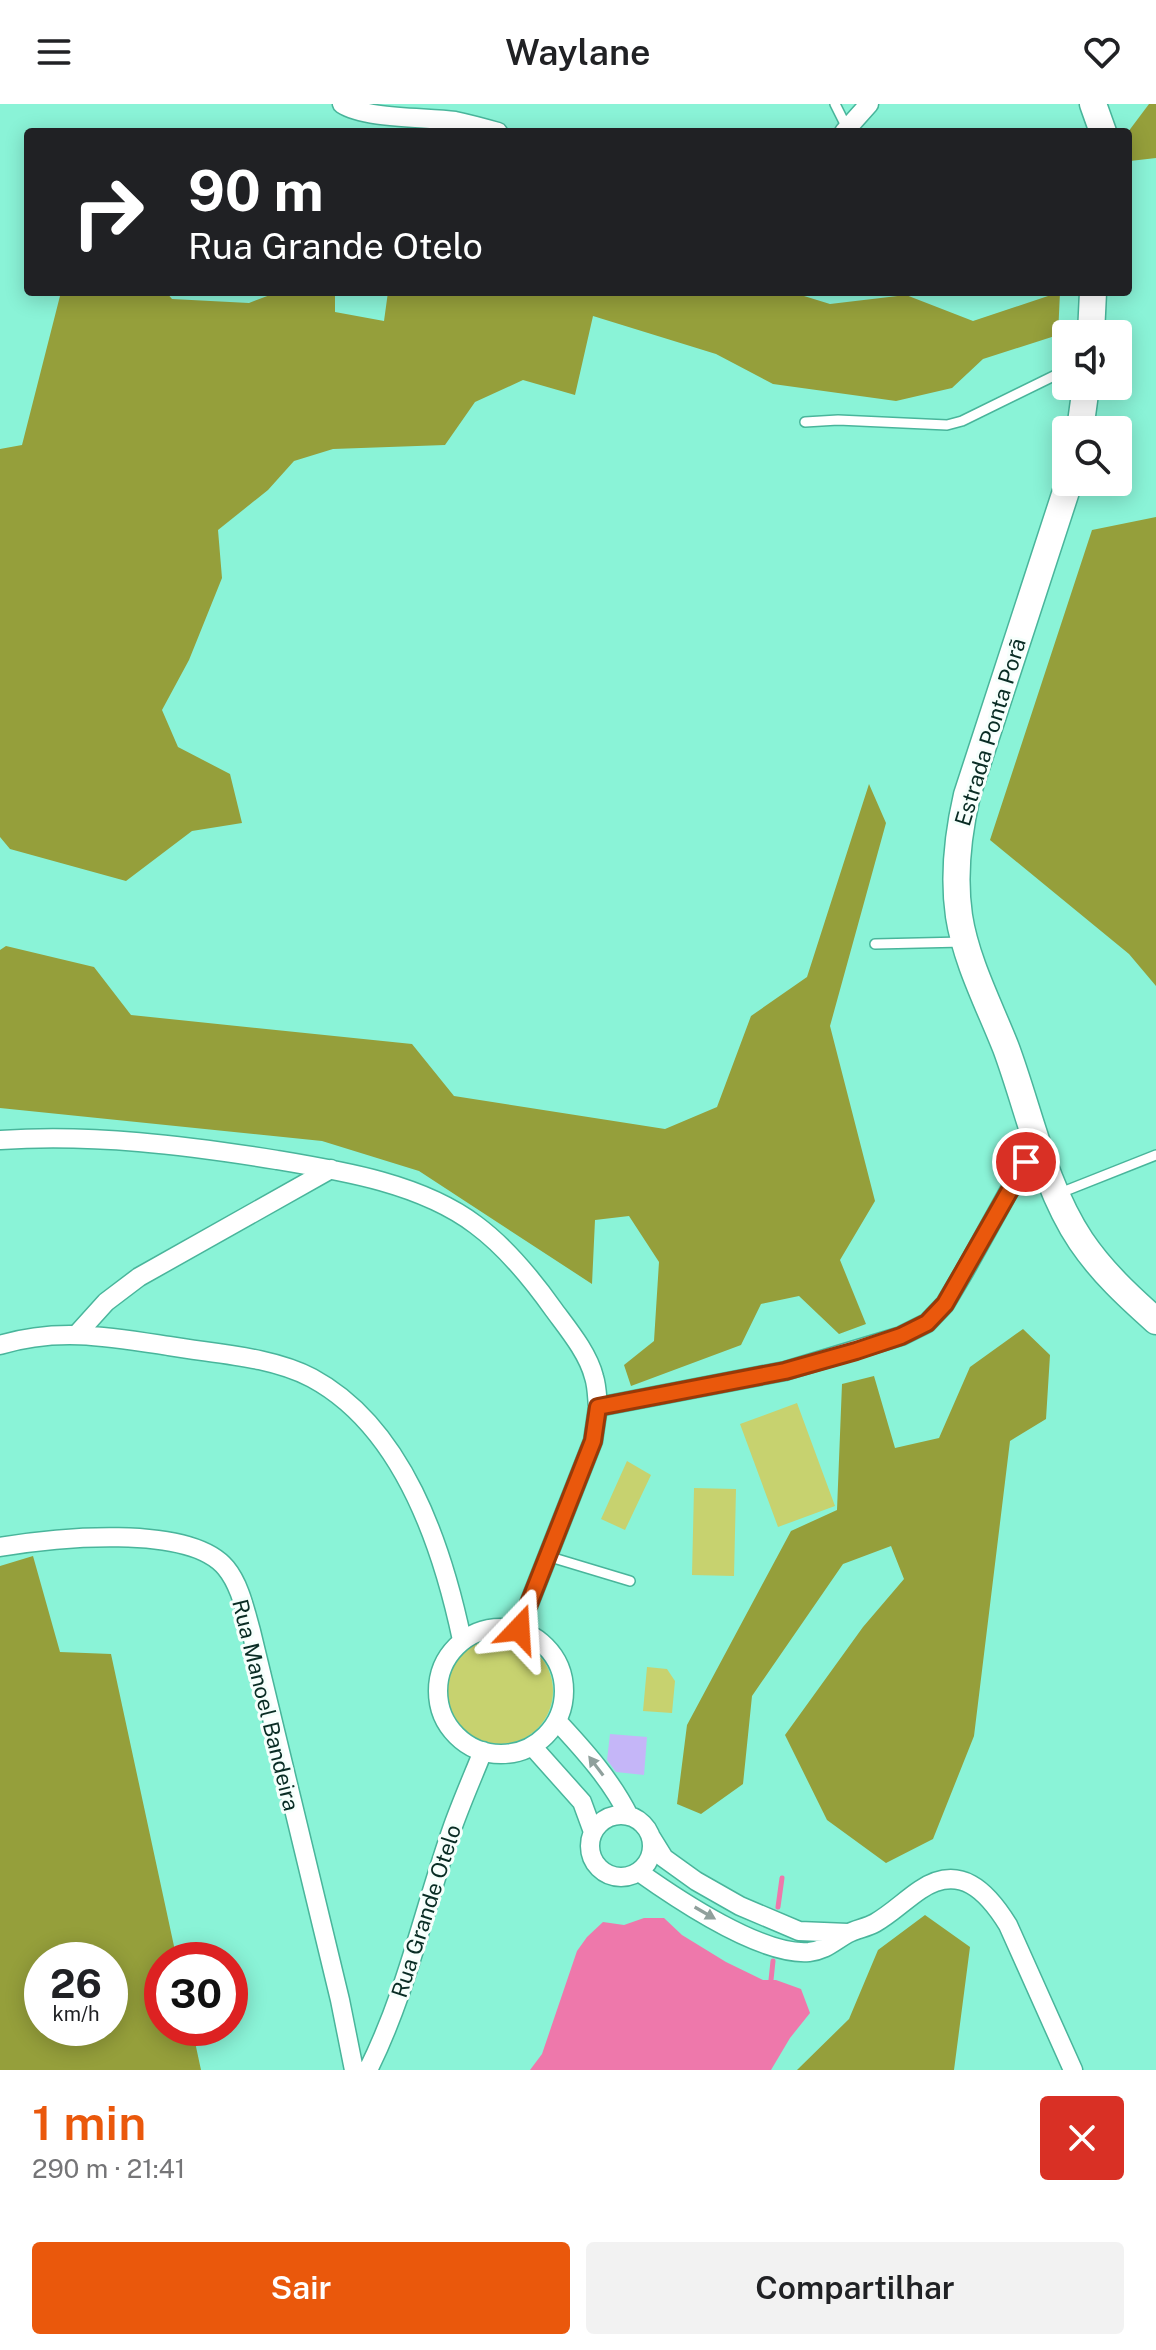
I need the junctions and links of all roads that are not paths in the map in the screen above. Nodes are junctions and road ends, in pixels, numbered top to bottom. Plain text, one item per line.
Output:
1 (342, 104) edge
2 (835, 104) edge
3 (869, 104) edge
4 (1093, 104) edge
5 (482, 128) edge
6 (845, 128) edge
7 (848, 128) edge
8 (1102, 128) edge
9 (1093, 296) edge
10 (1092, 320) edge
11 (1052, 377) edge
12 (805, 422) dead end
13 (1064, 496) edge
14 (967, 942) junction
15 (875, 944) dead end
16 (1038, 1139) junction
17 (0, 1140) edge
18 (1156, 1155) edge
19 (331, 1169) junction
20 (1057, 1194) junction
21 (1156, 1321) edge
22 (78, 1333) junction
23 (0, 1345) edge
24 (598, 1407) junction
25 (0, 1547) edge
26 (547, 1556) junction
27 (630, 1581) dead end
28 (519, 1629) junction
29 (462, 1640) junction
30 (557, 1721) junction
31 (532, 1746) junction
32 (483, 1751) junction
33 (629, 1816) junction
34 (593, 1832) junction
35 (651, 1837) junction
36 (639, 1872) junction
37 (848, 1933) junction
38 (354, 2070) edge
39 (368, 2070) edge
40 (1073, 2070) edge

1 - 5 street
2 - 6 lane
3 - 7 street
4 - 8 main road
9 - 10 main road
11 - 12 lane
13 - 14 main road, Estrada Ponta Porã
14 - 15 lane
14 - 16 main road, Estrada Ponta Porã
16 - 20 main road, Estrada Ponta Porã
16 - 24 street
17 - 19 street
18 - 20 lane
19 - 22 street
19 - 24 street
20 - 21 main road, Estrada Ponta Porã
22 - 23 street
22 - 29 street
24 - 26 street
25 - 38 street, Rua Manoel Bandeira
26 - 27 lane
26 - 28 street
28 - 29 street
28 - 30 street
29 - 32 street
30 - 31 street
33 -> 30 street
31 - 32 street
31 - 34 street
32 - 39 street, Rua Grande Otelo
33 - 34 street
33 - 35 street
34 - 36 street
35 - 36 street
35 - 37 street
36 -> 37 street
37 - 40 street

